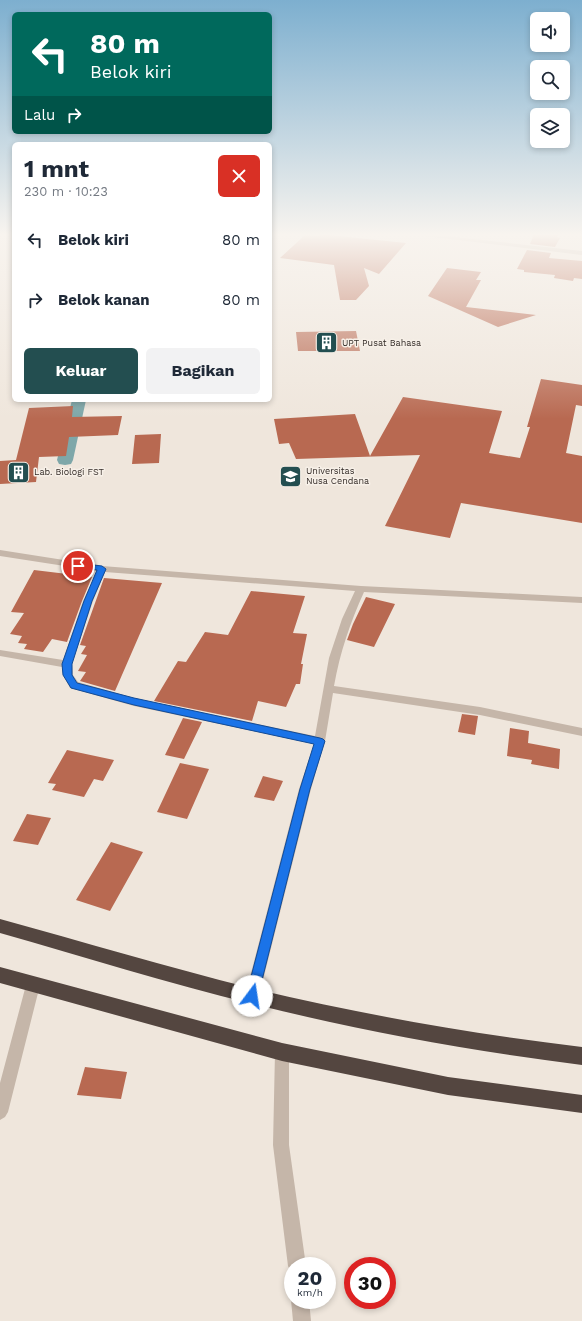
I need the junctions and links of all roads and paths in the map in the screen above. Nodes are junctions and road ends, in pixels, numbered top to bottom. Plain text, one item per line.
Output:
1 (0, 553) edge
2 (102, 569) junction
3 (360, 589) junction
4 (582, 600) edge
5 (0, 653) edge
6 (67, 664) junction
7 (328, 689) junction
8 (582, 732) edge
9 (320, 741) junction
10 (0, 926) edge
11 (0, 975) edge
12 (33, 985) junction
13 (252, 996) junction
14 (282, 1052) junction
15 (582, 1056) edge
16 (582, 1104) edge
17 (0, 1112) edge
18 (296, 1257) edge
19 (301, 1309) edge
20 (302, 1321) edge

1 - 2 street
2 - 3 street
2 - 6 street
3 - 4 street
3 - 7 street
5 - 6 street
6 - 9 street
7 - 8 street
7 - 9 street
9 - 13 street
10 - 13 highway
11 - 12 highway
12 - 14 highway
12 - 17 street
13 - 15 highway
14 - 16 highway
14 - 18 street
19 - 20 street

